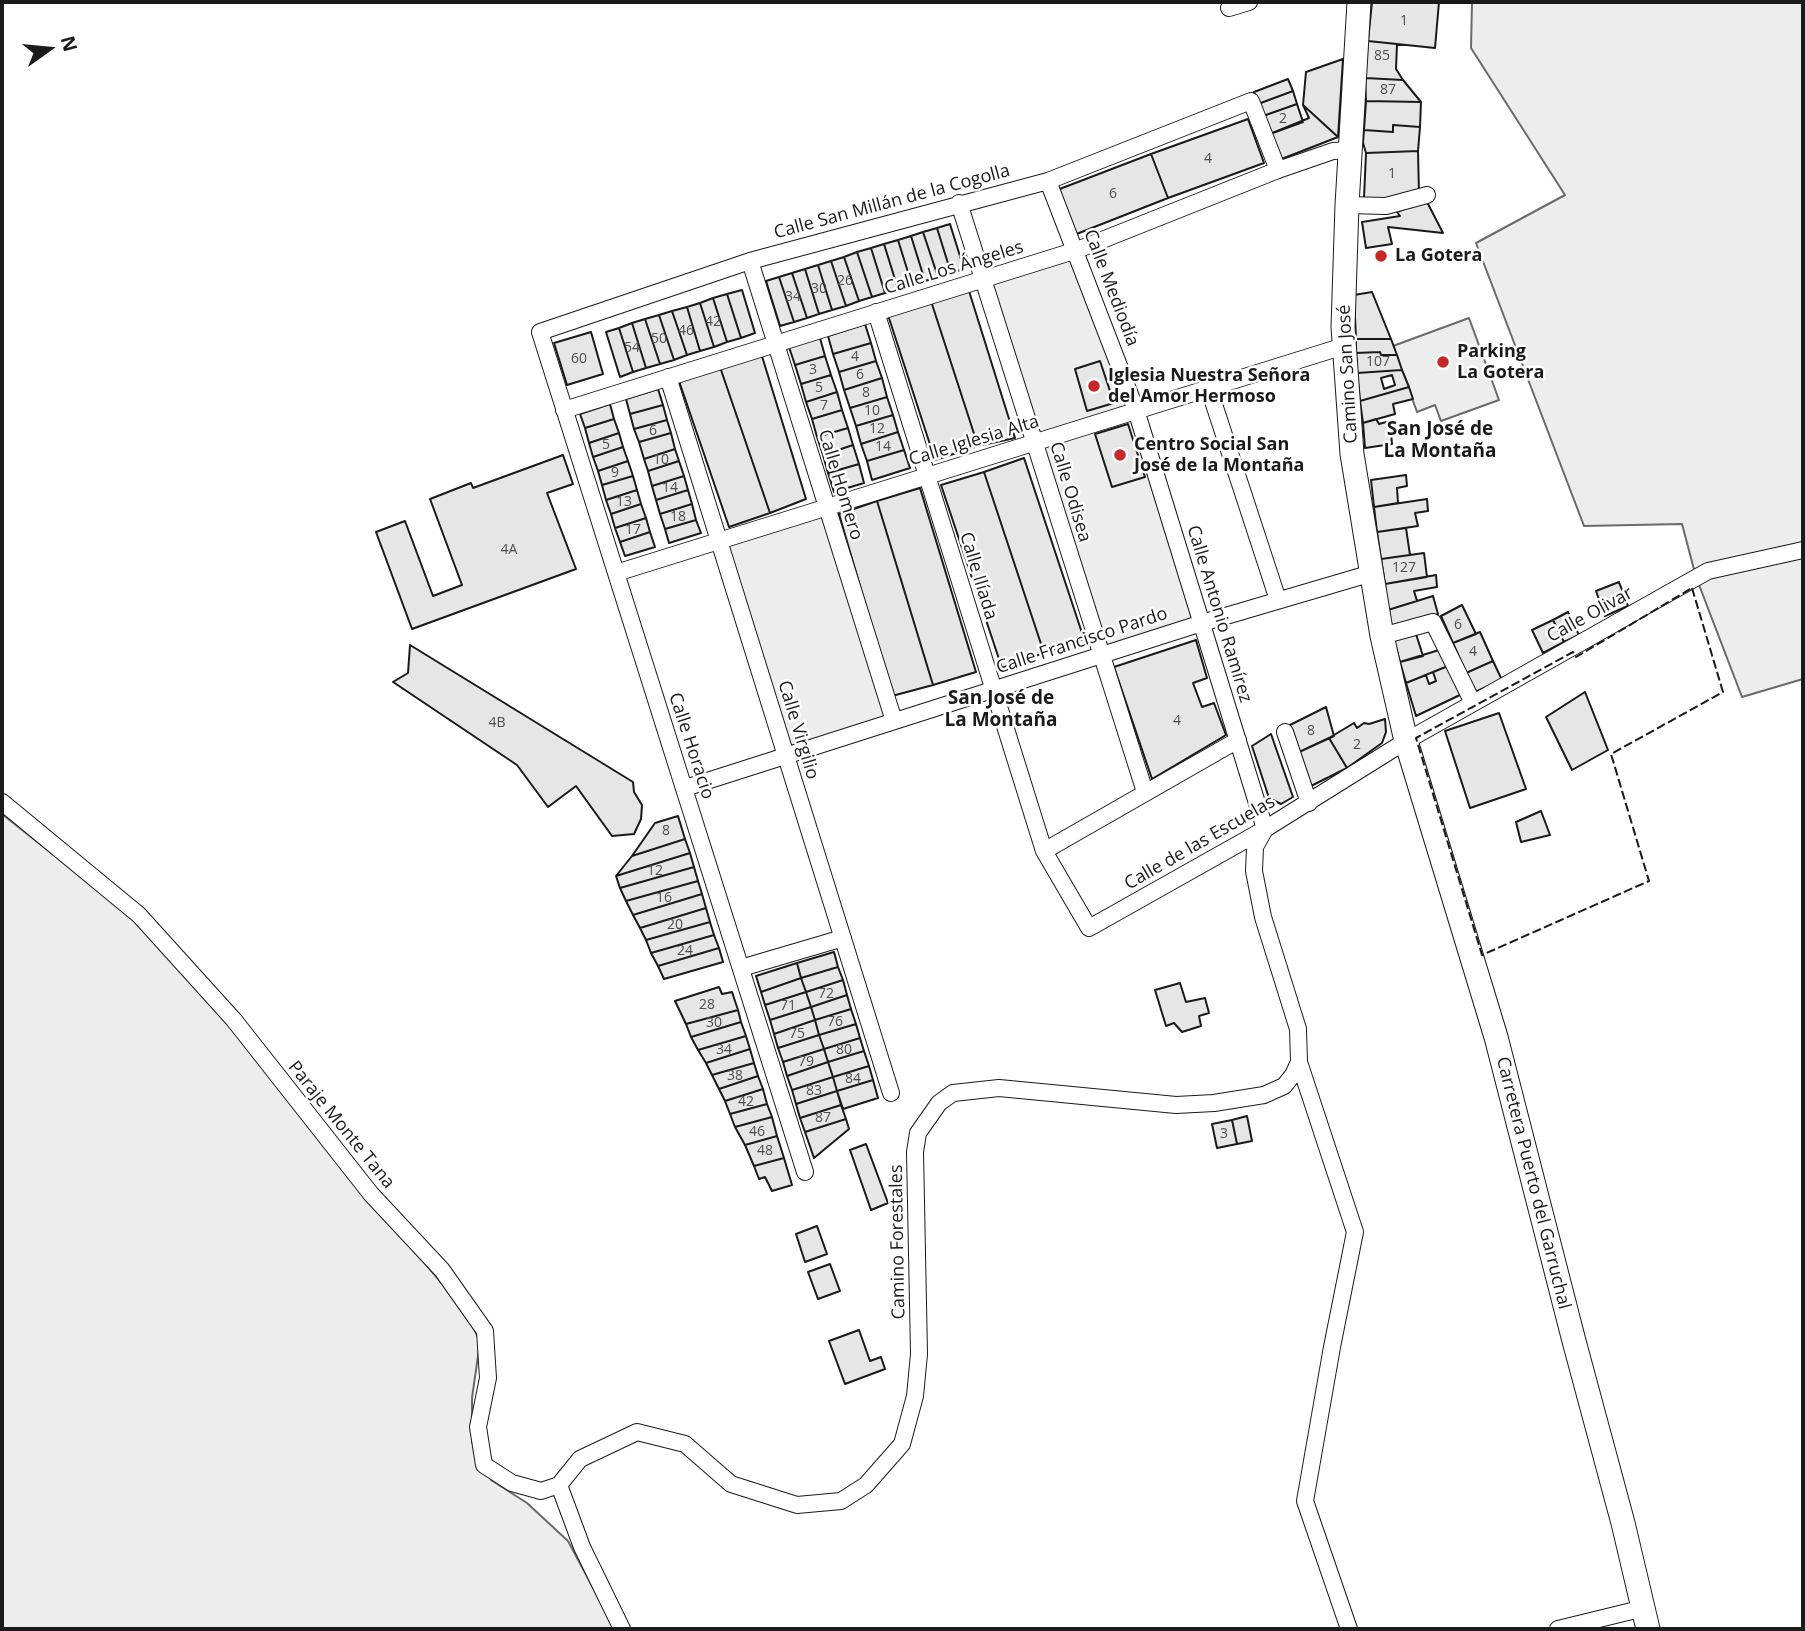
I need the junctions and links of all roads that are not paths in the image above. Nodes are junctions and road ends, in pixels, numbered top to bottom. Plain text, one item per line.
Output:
1 (1249, 2) edge
2 (1359, 2) edge
3 (1229, 8) dead end
4 (1349, 150) junction
5 (1278, 170) junction
6 (1048, 181) junction
7 (1427, 195) dead end
8 (959, 203) junction
9 (1347, 205) junction
10 (1077, 250) junction
11 (750, 261) junction
12 (983, 278) junction
13 (876, 312) junction
14 (540, 332) joint
15 (776, 343) junction
16 (1344, 345) junction
17 (668, 377) junction
18 (1209, 389) junction
19 (564, 410) junction
20 (1136, 410) junction
21 (1035, 442) junction
22 (927, 475) junction
23 (827, 507) junction
24 (719, 541) junction
25 (1803, 550) edge
26 (615, 573) junction
27 (1372, 573) junction
28 (1278, 600) junction
29 (1202, 623) junction
30 (1382, 636) junction
31 (1101, 655) junction
32 (993, 690) junction
33 (1473, 703) junction
34 (894, 722) junction
35 (1284, 732) dead end
36 (1238, 740) junction
37 (1406, 741) junction
38 (786, 756) junction
39 (685, 788) junction
40 (1145, 792) junction
41 (2, 802) edge
42 (1309, 803) junction
43 (1265, 829) junction
44 (1044, 851) junction
45 (843, 937) junction
46 (741, 968) junction
47 (1299, 1062) junction
48 (891, 1093) dead end
49 (805, 1172) dead end
50 (559, 1485) junction
51 (1646, 1618) edge
52 (622, 1629) edge
53 (1349, 1629) edge
54 (1558, 1629) edge

1 - 3 street
2 - 4 main road, Camino San José
4 - 5 street, Calle Los Ángeles
4 - 9 main road, Camino San José
5 - 6 street, Calle San Millán de la Cogolla
5 - 10 street, Calle Los Ángeles
6 - 8 street, Calle San Millán de la Cogolla
6 - 10 street, Calle Mediodía
7 - 9 street
8 - 11 street, Calle San Millán de la Cogolla
8 - 12 street, Calle Odisea
9 - 16 main road, Camino San José
10 - 12 street, Calle Los Ángeles
10 - 20 street, Calle Mediodía
11 - 14 street, Calle San Millán de la Cogolla
11 - 15 street, Calle Homero
12 - 13 street, Calle Los Ángeles
12 - 21 street, Calle Odisea
13 - 15 street, Calle Los Ángeles
13 - 22 street, Calle Ilíada
14 - 19 street, Calle Horacio
15 - 17 street, Calle Los Ángeles
15 - 23 street, Calle Homero
16 - 18 street, Calle Iglesia Alta
16 - 27 main road, Camino San José
17 - 19 street, Calle Los Ángeles
17 - 24 street, Calle Virgilio
18 - 20 street, Calle Iglesia Alta
18 - 28 street
19 - 26 street, Calle Horacio
20 - 21 street, Calle Iglesia Alta
20 - 29 street, Calle Antonio Ramírez
21 - 22 street, Calle Iglesia Alta
21 - 31 street, Calle Odisea
22 - 23 street, Calle Iglesia Alta
22 - 32 street, Calle Ilíada
23 - 24 street, Calle Iglesia Alta
23 - 34 street, Calle Homero
24 - 26 street, Calle Iglesia Alta
24 - 38 street, Calle Virgilio
25 - 33 street, Calle Olivar
26 - 39 street, Calle Horacio
27 - 28 street, Calle Francisco Pardo
27 - 30 main road, Camino San José
28 - 29 street, Calle Francisco Pardo
29 - 31 street, Calle Francisco Pardo
29 - 36 street, Calle Antonio Ramírez
30 - 33 street
30 - 37 main road, Camino San José
31 - 32 street, Calle Francisco Pardo
31 - 40 street, Calle Odisea
32 - 34 street, Calle Francisco Pardo
32 - 44 street, Calle Ilíada
33 - 37 street, Calle Olivar
34 - 38 street, Calle Francisco Pardo
35 - 42 street
36 - 40 street
36 - 43 street, Calle Antonio Ramírez
37 - 42 street, Calle de las Escuelas
37 - 51 main road, Carretera Puerto del Garruchal
38 - 39 street, Calle Francisco Pardo
38 - 45 street, Calle Virgilio
39 - 46 street, Calle Horacio
40 - 44 street
41 - 50 street, Paraje Monte Tana
42 - 43 street, Calle de las Escuelas
43 - 44 street, Calle de las Escuelas
43 - 47 street
45 - 46 street
45 - 48 street, Calle Virgilio
46 - 49 street, Calle Horacio
47 - 50 street, Camino Forestales
47 - 53 street
50 - 52 street
51 - 54 street

